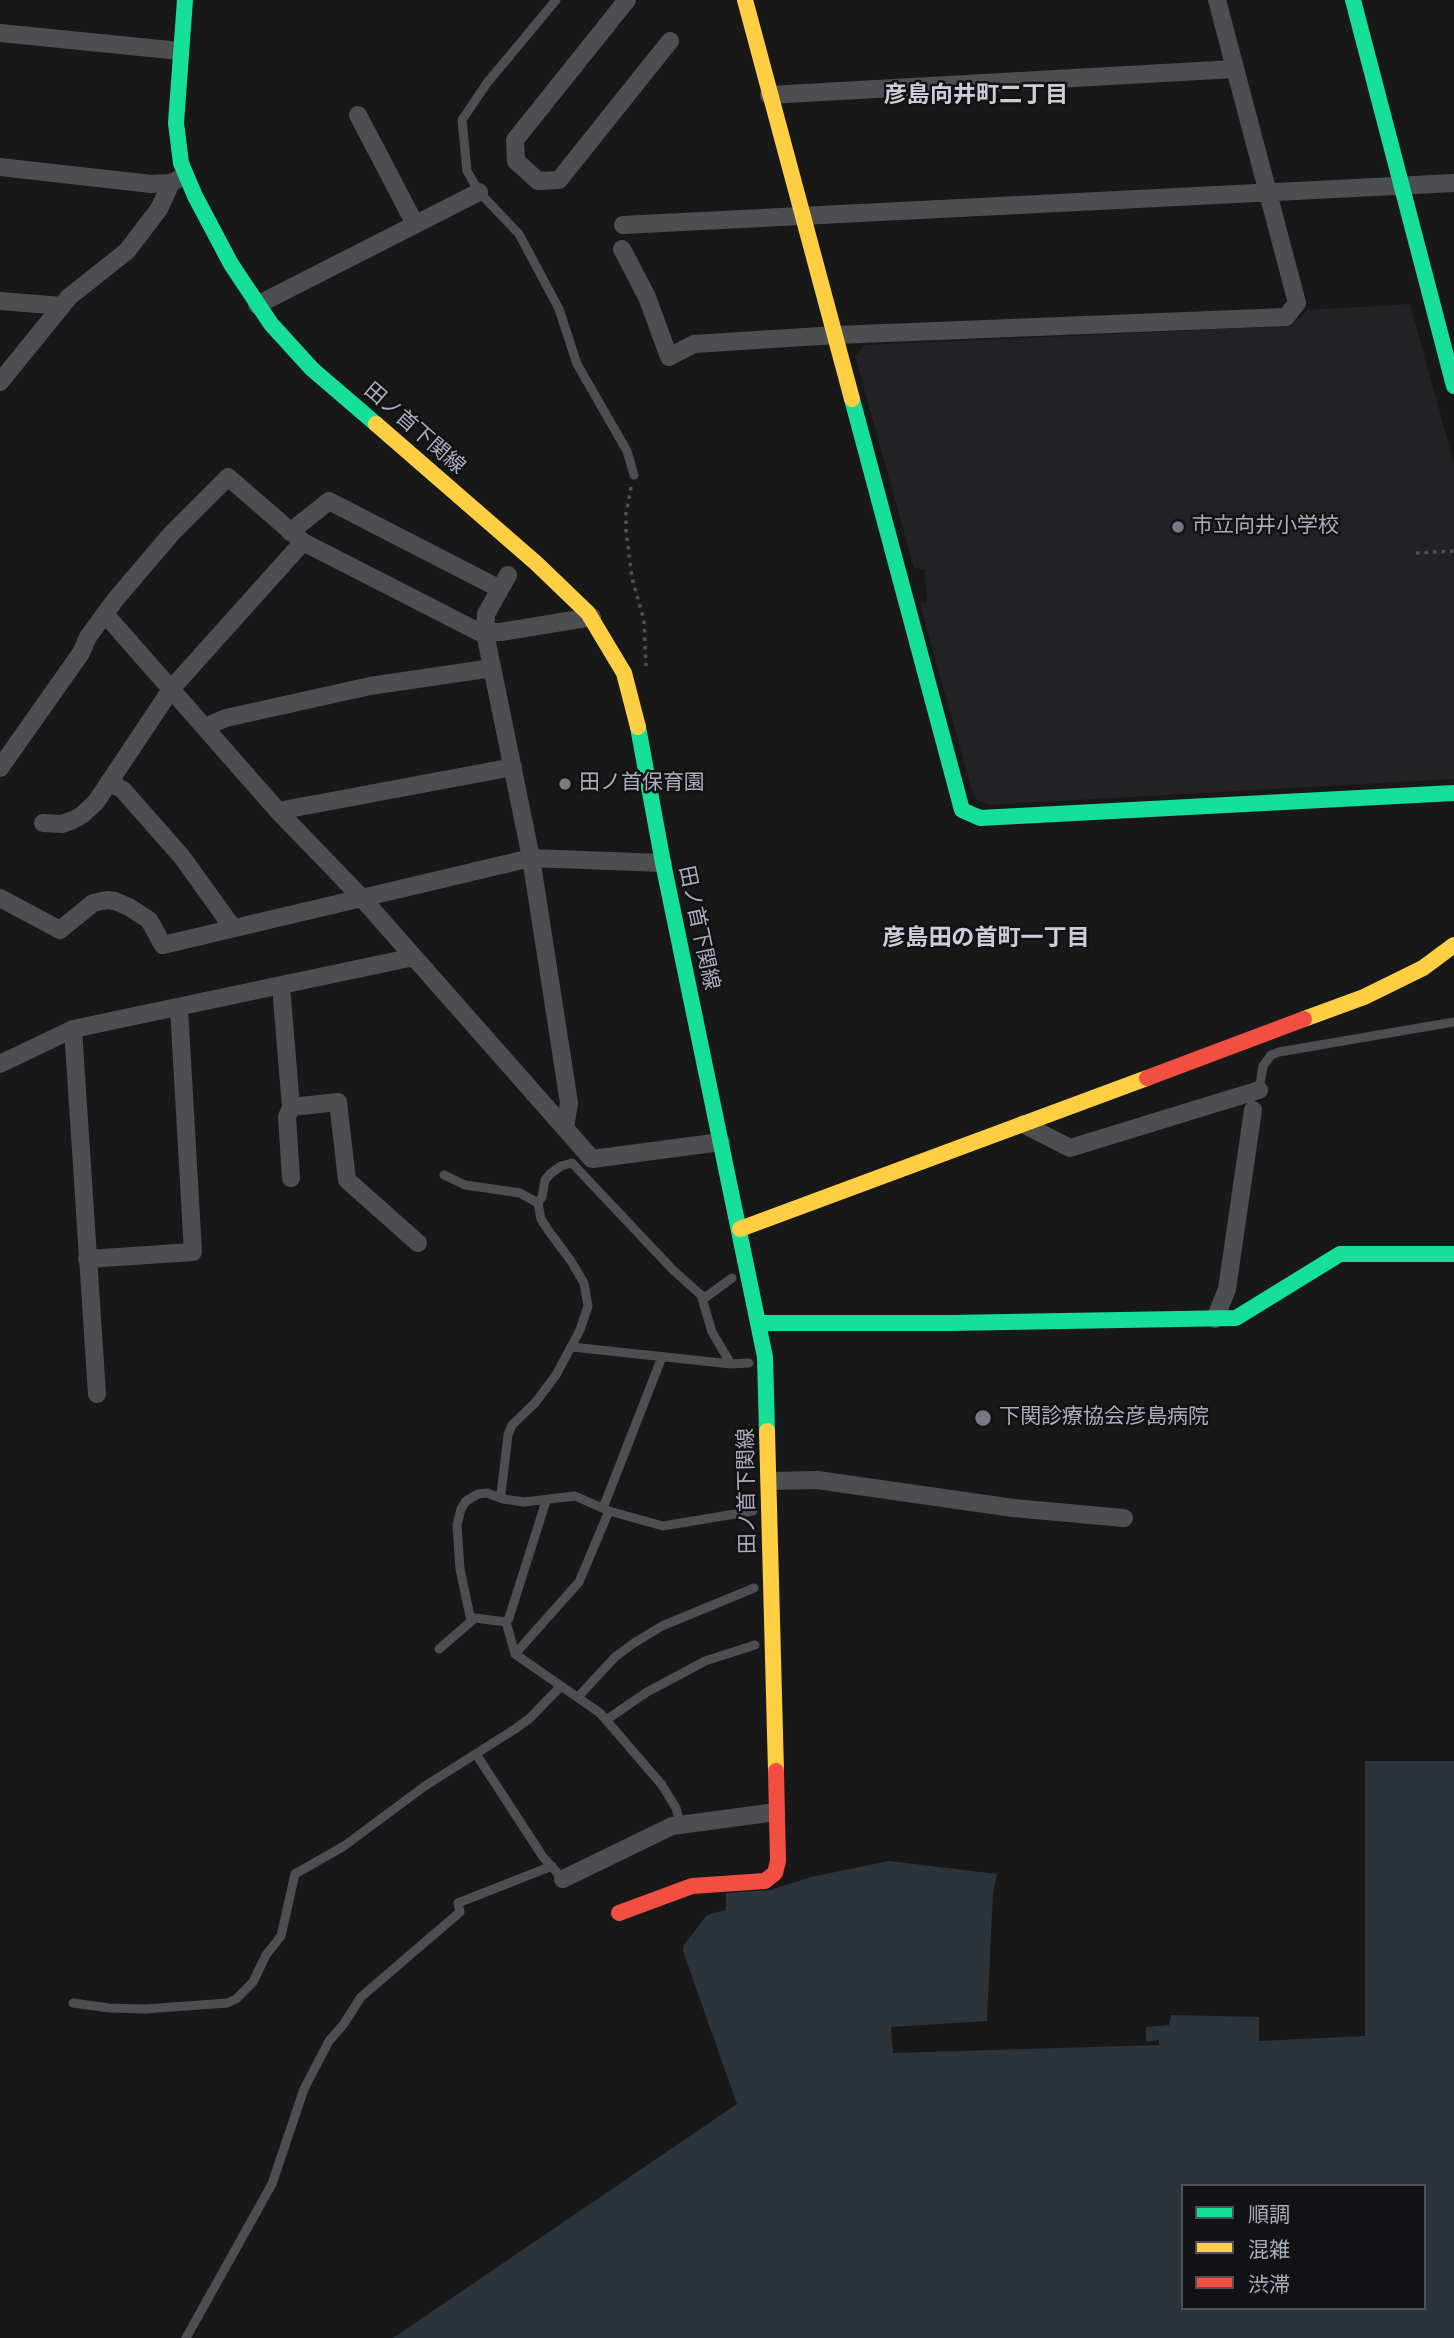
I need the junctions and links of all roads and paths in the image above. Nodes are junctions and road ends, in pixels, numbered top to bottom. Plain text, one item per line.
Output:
1 (185, 0) edge
2 (556, 0) edge
3 (627, 0) edge
4 (745, 0) edge
5 (1217, 0) edge
6 (1353, 0) edge
7 (0, 33) edge
8 (670, 41) dead end
9 (180, 51) junction
10 (1235, 69) junction
11 (769, 95) junction
12 (358, 115) dead end
13 (0, 167) edge
14 (179, 179) junction
15 (1454, 183) edge
16 (1402, 186) junction
17 (479, 192) junction
18 (1268, 192) junction
19 (803, 217) junction
20 (415, 223) junction
21 (623, 225) dead end
22 (622, 249) dead end
23 (0, 301) edge
24 (257, 305) junction
25 (62, 306) junction
26 (836, 335) junction
27 (0, 382) edge
28 (1454, 386) edge
29 (634, 475) joint
30 (297, 537) junction
31 (1454, 551) edge
32 (1416, 553) dead end
33 (105, 614) junction
34 (592, 617) junction
35 (485, 632) junction
36 (492, 668) junction
37 (629, 686) junction
38 (172, 688) junction
39 (205, 727) junction
40 (513, 767) junction
41 (0, 768) edge
42 (109, 782) junction
43 (1454, 793) edge
44 (278, 811) junction
45 (43, 823) dead end
46 (531, 858) junction
47 (663, 863) junction
48 (361, 897) junction
49 (0, 898) edge
50 (233, 928) junction
51 (1454, 945) edge
52 (414, 957) junction
53 (281, 986) junction
54 (179, 1008) junction
55 (1454, 1022) edge
56 (73, 1029) junction
57 (0, 1064) edge
58 (1259, 1090) joint
59 (291, 1107) junction
60 (1253, 1110) dead end
61 (1023, 1124) junction
62 (565, 1128) junction
63 (721, 1142) junction
64 (444, 1175) dead end
65 (291, 1178) dead end
66 (538, 1203) junction
67 (740, 1229) junction
68 (418, 1243) dead end
69 (1454, 1254) edge
70 (87, 1259) junction
71 (732, 1278) dead end
72 (701, 1295) junction
73 (1215, 1319) junction
74 (758, 1323) junction
75 (572, 1347) junction
76 (662, 1357) junction
77 (749, 1363) dead end
78 (731, 1364) junction
79 (97, 1394) dead end
80 (769, 1481) junction
81 (498, 1496) junction
82 (546, 1501) junction
83 (606, 1510) junction
84 (753, 1511) dead end
85 (1124, 1518) dead end
86 (754, 1588) dead end
87 (471, 1621) junction
88 (506, 1622) junction
89 (755, 1645) dead end
90 (439, 1649) dead end
91 (515, 1654) junction
92 (561, 1686) junction
93 (578, 1698) junction
94 (606, 1720) junction
95 (475, 1754) junction
96 (776, 1812) junction
97 (680, 1824) junction
98 (557, 1873) junction
99 (619, 1913) dead end
100 (73, 2003) dead end
101 (186, 2338) edge

1 - 9 street, 田ノ首下関線
2 - 17 lane
3 - 8 street
4 - 11 street
5 - 10 street
6 - 16 street
7 - 9 street
9 - 14 street, 田ノ首下関線
10 - 11 street
10 - 18 street
11 - 19 street
12 - 20 street
13 - 14 street
14 - 24 street, 田ノ首下関線
14 - 25 street
15 - 16 street
16 - 18 street
16 - 28 street
17 - 20 street
17 - 29 lane
18 - 19 street
18 - 26 street
19 - 21 street
19 - 26 street
20 - 24 street
22 - 26 street
23 - 25 street
24 - 34 street, 田ノ首下関線
25 - 27 street
26 - 43 street
29 - 37 path
30 - 33 street
30 - 35 street
30 - 35 street
30 - 38 street
31 - 32 path
33 - 38 street
33 - 41 street
34 - 35 street
34 - 37 street, 田ノ首下関線
35 - 36 street
36 - 39 street
36 - 40 street
37 - 47 street, 田ノ首下関線
38 - 39 street
38 - 42 street
39 - 44 street
40 - 44 street
40 - 46 street
42 - 45 street
42 - 50 street
44 - 48 street
46 - 47 street
46 - 48 street
46 - 62 street
47 - 63 street, 田ノ首下関線
48 - 50 street
48 - 52 street
49 - 50 street
51 - 61 street
52 - 53 street
52 - 62 street
53 - 54 street
53 - 59 street
54 - 56 street
54 - 70 street
55 - 58 lane
56 - 57 street
56 - 70 street
58 - 61 street
59 - 65 street
59 - 68 street
60 - 73 street
61 - 67 street
62 - 63 street
63 - 67 street, 田ノ首下関線
64 - 66 lane
66 - 72 lane
66 - 75 lane
67 - 74 street, 田ノ首下関線
69 - 73 street
70 - 79 street
71 - 72 lane
72 - 78 lane
73 - 74 street
74 - 80 street, 田ノ首下関線
75 - 76 lane
75 - 81 lane
76 - 78 lane
76 - 83 lane
77 - 78 lane
80 - 85 street
80 - 96 street, 田ノ首下関線
81 - 82 lane
81 - 87 lane
82 - 83 lane
82 - 88 lane
83 - 84 lane
83 - 91 lane
86 - 93 lane
87 - 88 lane
87 - 90 lane
88 - 91 lane
89 - 94 lane
91 - 92 lane
92 - 93 lane
92 - 95 lane
93 - 94 lane
94 - 97 lane
95 - 98 lane
95 - 100 lane
96 - 97 street
96 - 99 street, 田ノ首下関線
97 - 98 street
98 - 101 lane

